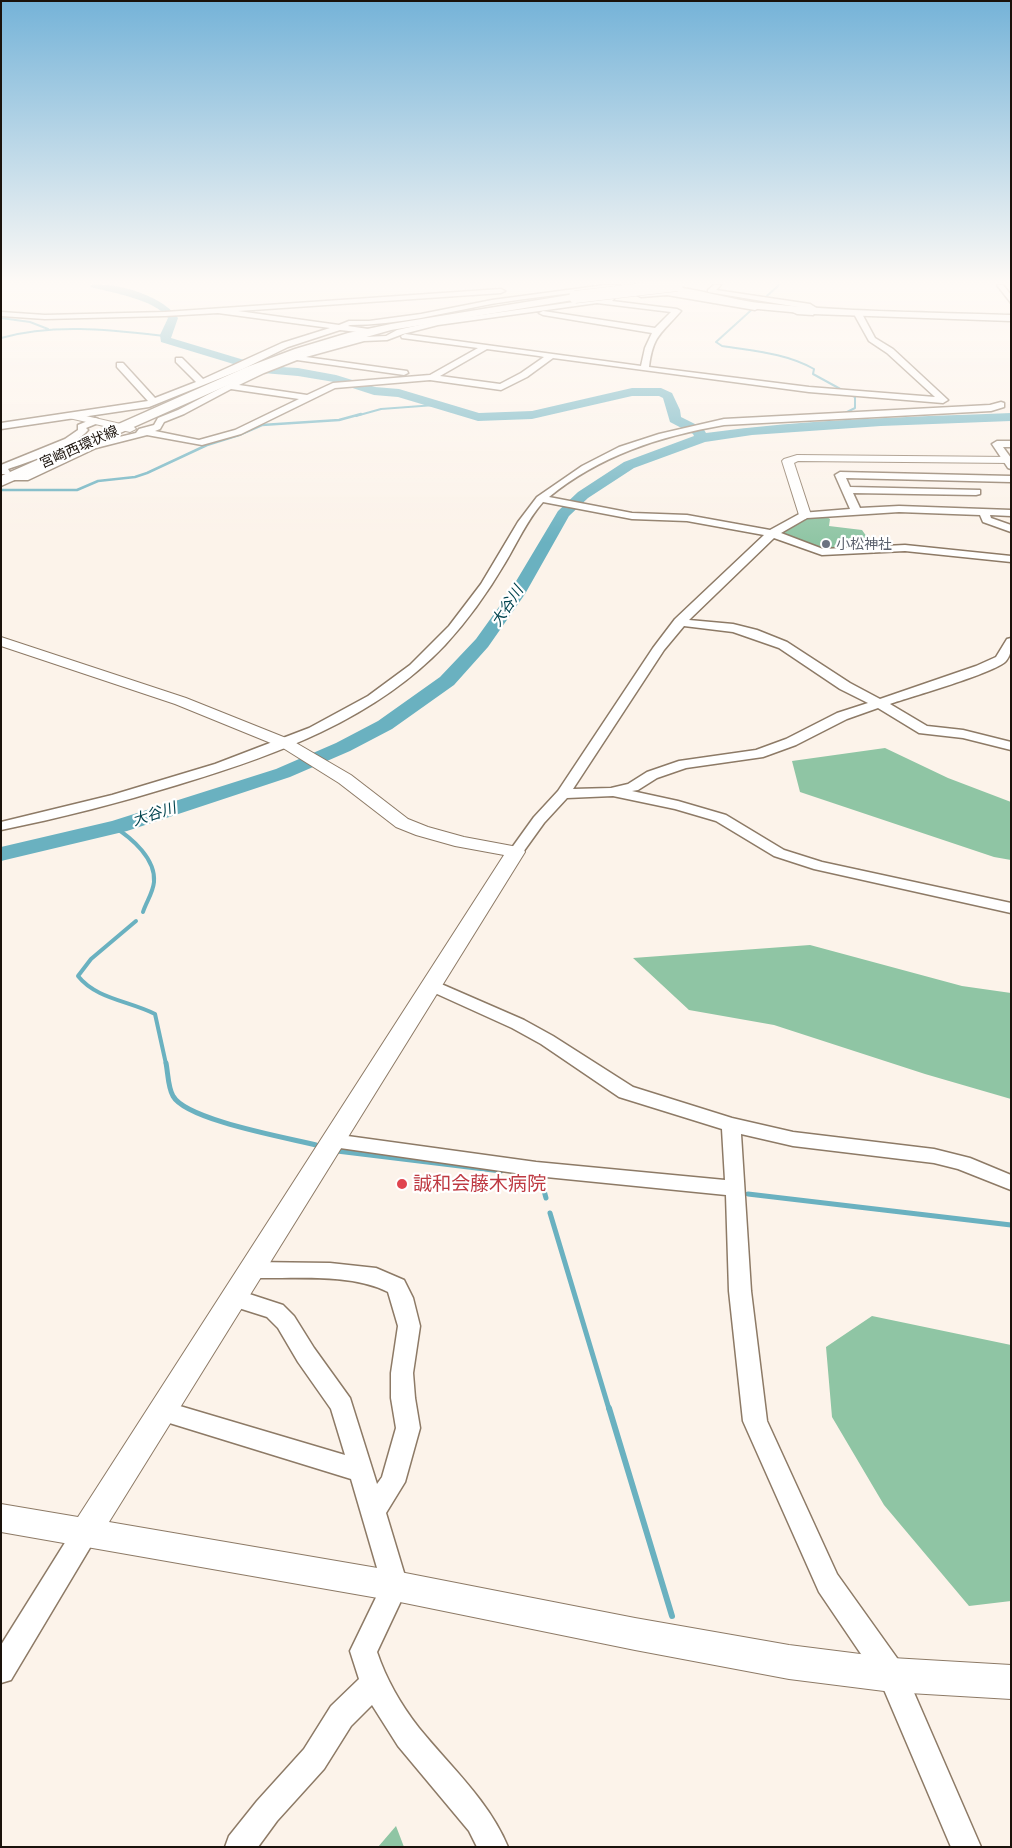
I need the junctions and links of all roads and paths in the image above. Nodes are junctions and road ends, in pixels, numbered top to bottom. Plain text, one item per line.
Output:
1 (126, 371) edge
2 (190, 371) edge
3 (239, 371) edge
4 (245, 371) edge
5 (251, 371) edge
6 (388, 371) edge
7 (443, 371) edge
8 (529, 371) edge
9 (669, 371) edge
10 (912, 371) edge
11 (432, 378) junction
12 (202, 383) junction
13 (232, 387) junction
14 (308, 398) junction
15 (943, 400) junction
16 (154, 402) junction
17 (1006, 405) edge
18 (73, 416) junction
19 (95, 421) junction
20 (1, 426) edge
21 (123, 427) junction
22 (146, 432) junction
23 (1011, 444) edge
24 (1010, 462) edge
25 (5, 476) edge
26 (967, 477) junction
27 (1011, 479) edge
28 (847, 490) junction
29 (976, 492) junction
30 (543, 499) junction
31 (856, 511) junction
32 (983, 512) junction
33 (1011, 513) edge
34 (805, 516) junction
35 (1011, 529) edge
36 (772, 534) junction
37 (1011, 559) edge
38 (679, 622) junction
39 (1, 641) edge
40 (1011, 642) edge
41 (1006, 661) edge
42 (880, 704) junction
43 (288, 745) junction
44 (1011, 746) edge
45 (611, 792) junction
46 (563, 794) junction
47 (1, 826) edge
48 (516, 852) junction
49 (1011, 908) edge
50 (432, 985) junction
51 (731, 1125) junction
52 (333, 1141) junction
53 (1011, 1184) edge
54 (736, 1188) junction
55 (252, 1270) junction
56 (234, 1298) junction
57 (162, 1411) junction
58 (361, 1471) junction
59 (372, 1510) junction
60 (1, 1518) edge
61 (84, 1534) junction
62 (395, 1586) junction
63 (1, 1670) edge
64 (892, 1675) junction
65 (1011, 1682) edge
66 (374, 1684) junction
67 (240, 1847) edge
68 (493, 1847) edge
69 (966, 1847) edge

1 - 16 street
2 - 12 street
3 - 12 street
4 - 21 main road, 宮崎西環状線
5 - 13 street
6 - 11 street
7 - 11 street
8 - 11 street
9 - 15 street
10 - 15 street
11 - 14 street
12 - 16 street
13 - 14 street
13 - 22 street
14 - 22 street
15 - 17 street
16 - 18 street
17 - 30 street
18 - 19 street
18 - 20 street
19 - 21 street
19 - 25 street
21 - 22 street
21 - 25 main road, 宮崎西環状線
22 - 25 street
23 - 24 street
24 - 34 street
26 - 27 street
26 - 28 street
26 - 29 street
28 - 29 street
28 - 31 street
29 - 32 street
30 - 36 street
30 - 43 street
31 - 32 street
31 - 34 street
32 - 33 street
32 - 35 street
34 - 36 street
36 - 37 street
36 - 38 street
38 - 42 street
38 - 46 street
39 - 43 street
40 - 41 street
41 - 42 street
42 - 44 street
42 - 45 street
43 - 47 street
43 - 48 street
45 - 46 street
45 - 49 street
46 - 48 street
48 - 50 street
50 - 51 street
50 - 52 street
51 - 53 street
51 - 54 street
52 - 54 street
52 - 55 street
54 - 64 street
55 - 56 street
55 - 59 street
56 - 57 street
56 - 58 street
57 - 58 street
57 - 61 street
58 - 59 street
59 - 62 street
60 - 61 street
61 - 62 street
61 - 63 street
62 - 64 street
62 - 66 street
64 - 65 street
64 - 69 street
66 - 67 street
66 - 68 street

